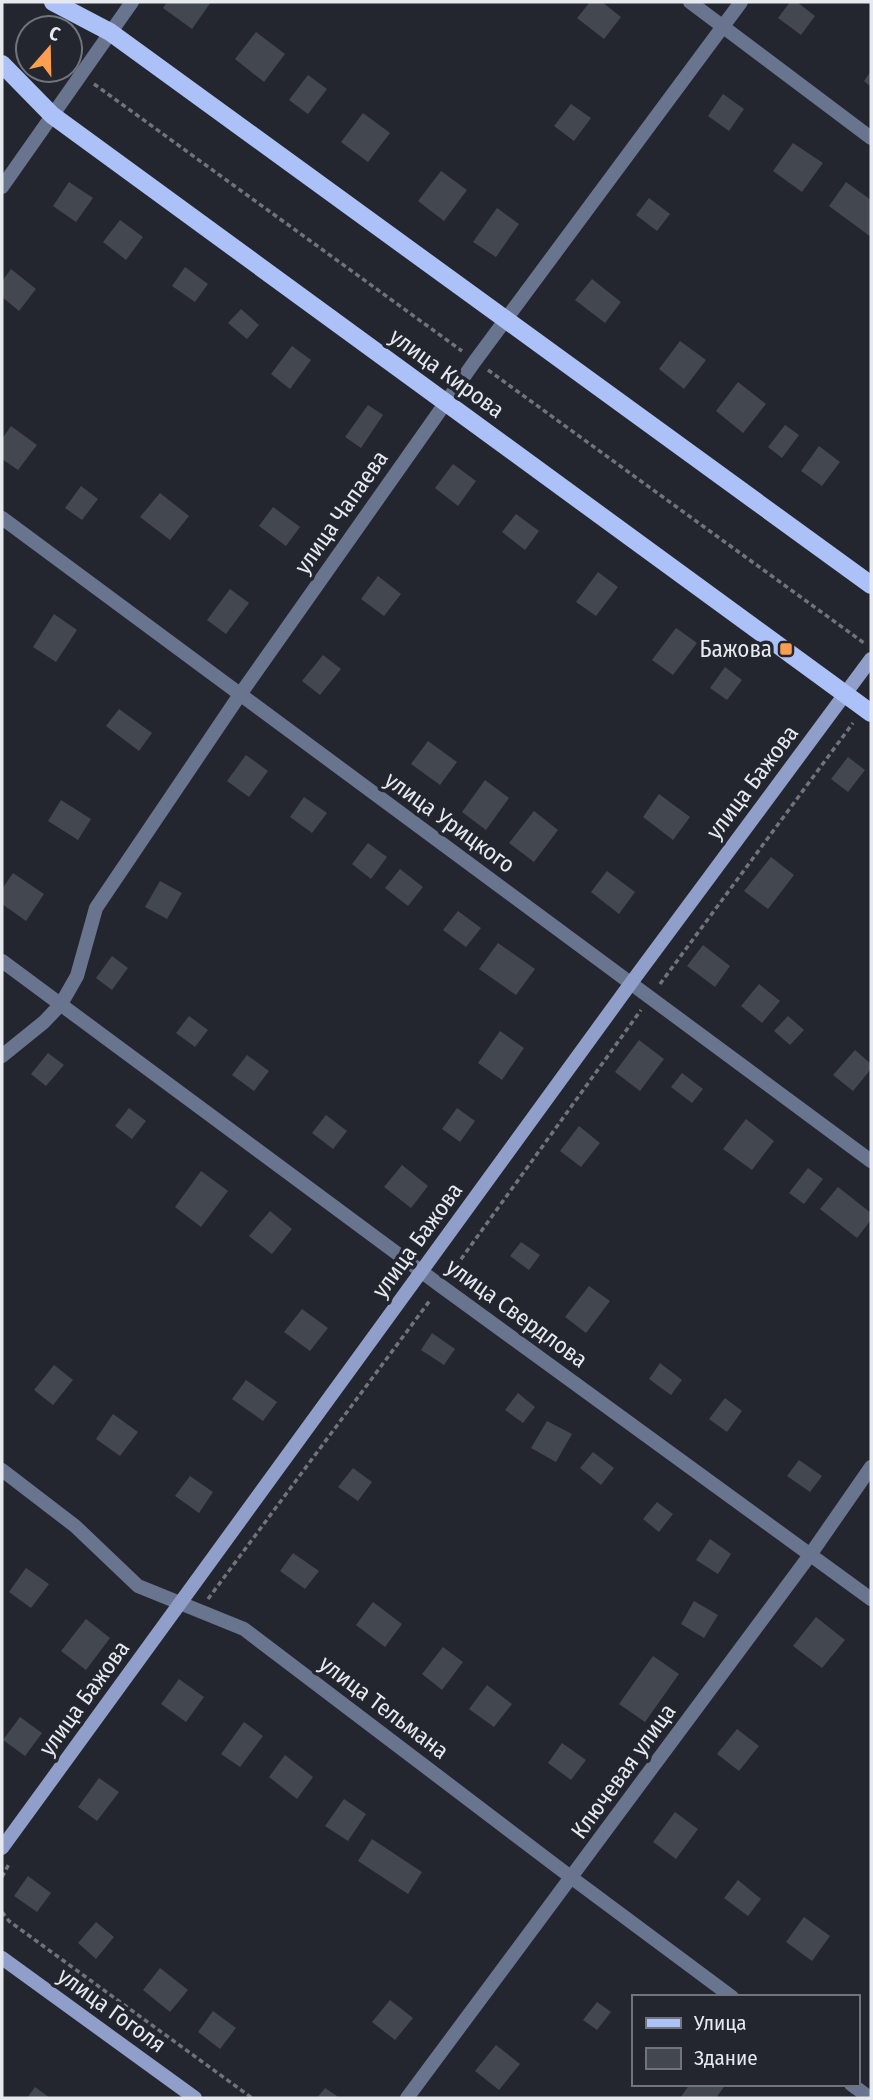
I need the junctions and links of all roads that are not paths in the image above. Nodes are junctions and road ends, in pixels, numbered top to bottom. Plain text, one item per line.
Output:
1 (53, 2) edge
2 (132, 2) edge
3 (690, 2) edge
4 (741, 2) edge
5 (723, 26) junction
6 (110, 32) junction
7 (2, 64) edge
8 (52, 115) junction
9 (871, 138) edge
10 (2, 187) edge
11 (507, 318) junction
12 (446, 402) junction
13 (2, 518) edge
14 (871, 585) edge
15 (871, 659) edge
16 (846, 694) junction
17 (239, 696) junction
18 (871, 713) edge
19 (2, 961) edge
20 (631, 983) junction
21 (61, 1004) junction
22 (2, 1056) edge
23 (871, 1161) edge
24 (422, 1272) junction
25 (871, 1467) edge
26 (2, 1470) edge
27 (810, 1555) junction
28 (871, 1599) edge
29 (181, 1604) junction
30 (2, 1848) edge
31 (572, 1878) junction
32 (2, 1958) edge
33 (729, 1995) edge
34 (854, 2086) edge
35 (195, 2098) edge
36 (407, 2098) edge
37 (870, 2098) edge

1 - 6 main road
2 - 6 street
3 - 5 street
4 - 5 street, улица Чапаева
5 - 9 street
5 - 11 street, улица Чапаева
6 - 8 street
6 - 11 main road
7 - 8 main road, улица Кирова
8 - 10 street
8 - 12 main road, улица Кирова
11 - 12 street, улица Чапаева
11 - 14 main road
12 - 16 main road, улица Кирова
12 - 17 street, улица Чапаева
13 - 17 street, улица Урицкого
15 - 16 street, улица Бажова
16 - 18 main road, улица Кирова
16 - 20 street, улица Бажова
17 - 20 street, улица Урицкого
17 - 21 street, улица Чапаева
19 - 21 street, улица Свердлова
20 - 23 street, улица Урицкого
20 - 24 street, улица Бажова
21 - 22 street, улица Чапаева
21 - 24 street, улица Свердлова
24 - 27 street, улица Свердлова
24 - 29 street, улица Бажова
25 - 27 street, Ключевая улица
26 - 29 street, улица Тельмана
27 - 28 street, улица Свердлова
27 - 31 street, Ключевая улица
29 - 30 street, улица Бажова
29 - 31 street, улица Тельмана
31 - 33 street, улица Тельмана
31 - 36 street, Ключевая улица
32 - 35 street, улица Гоголя
34 - 37 street

